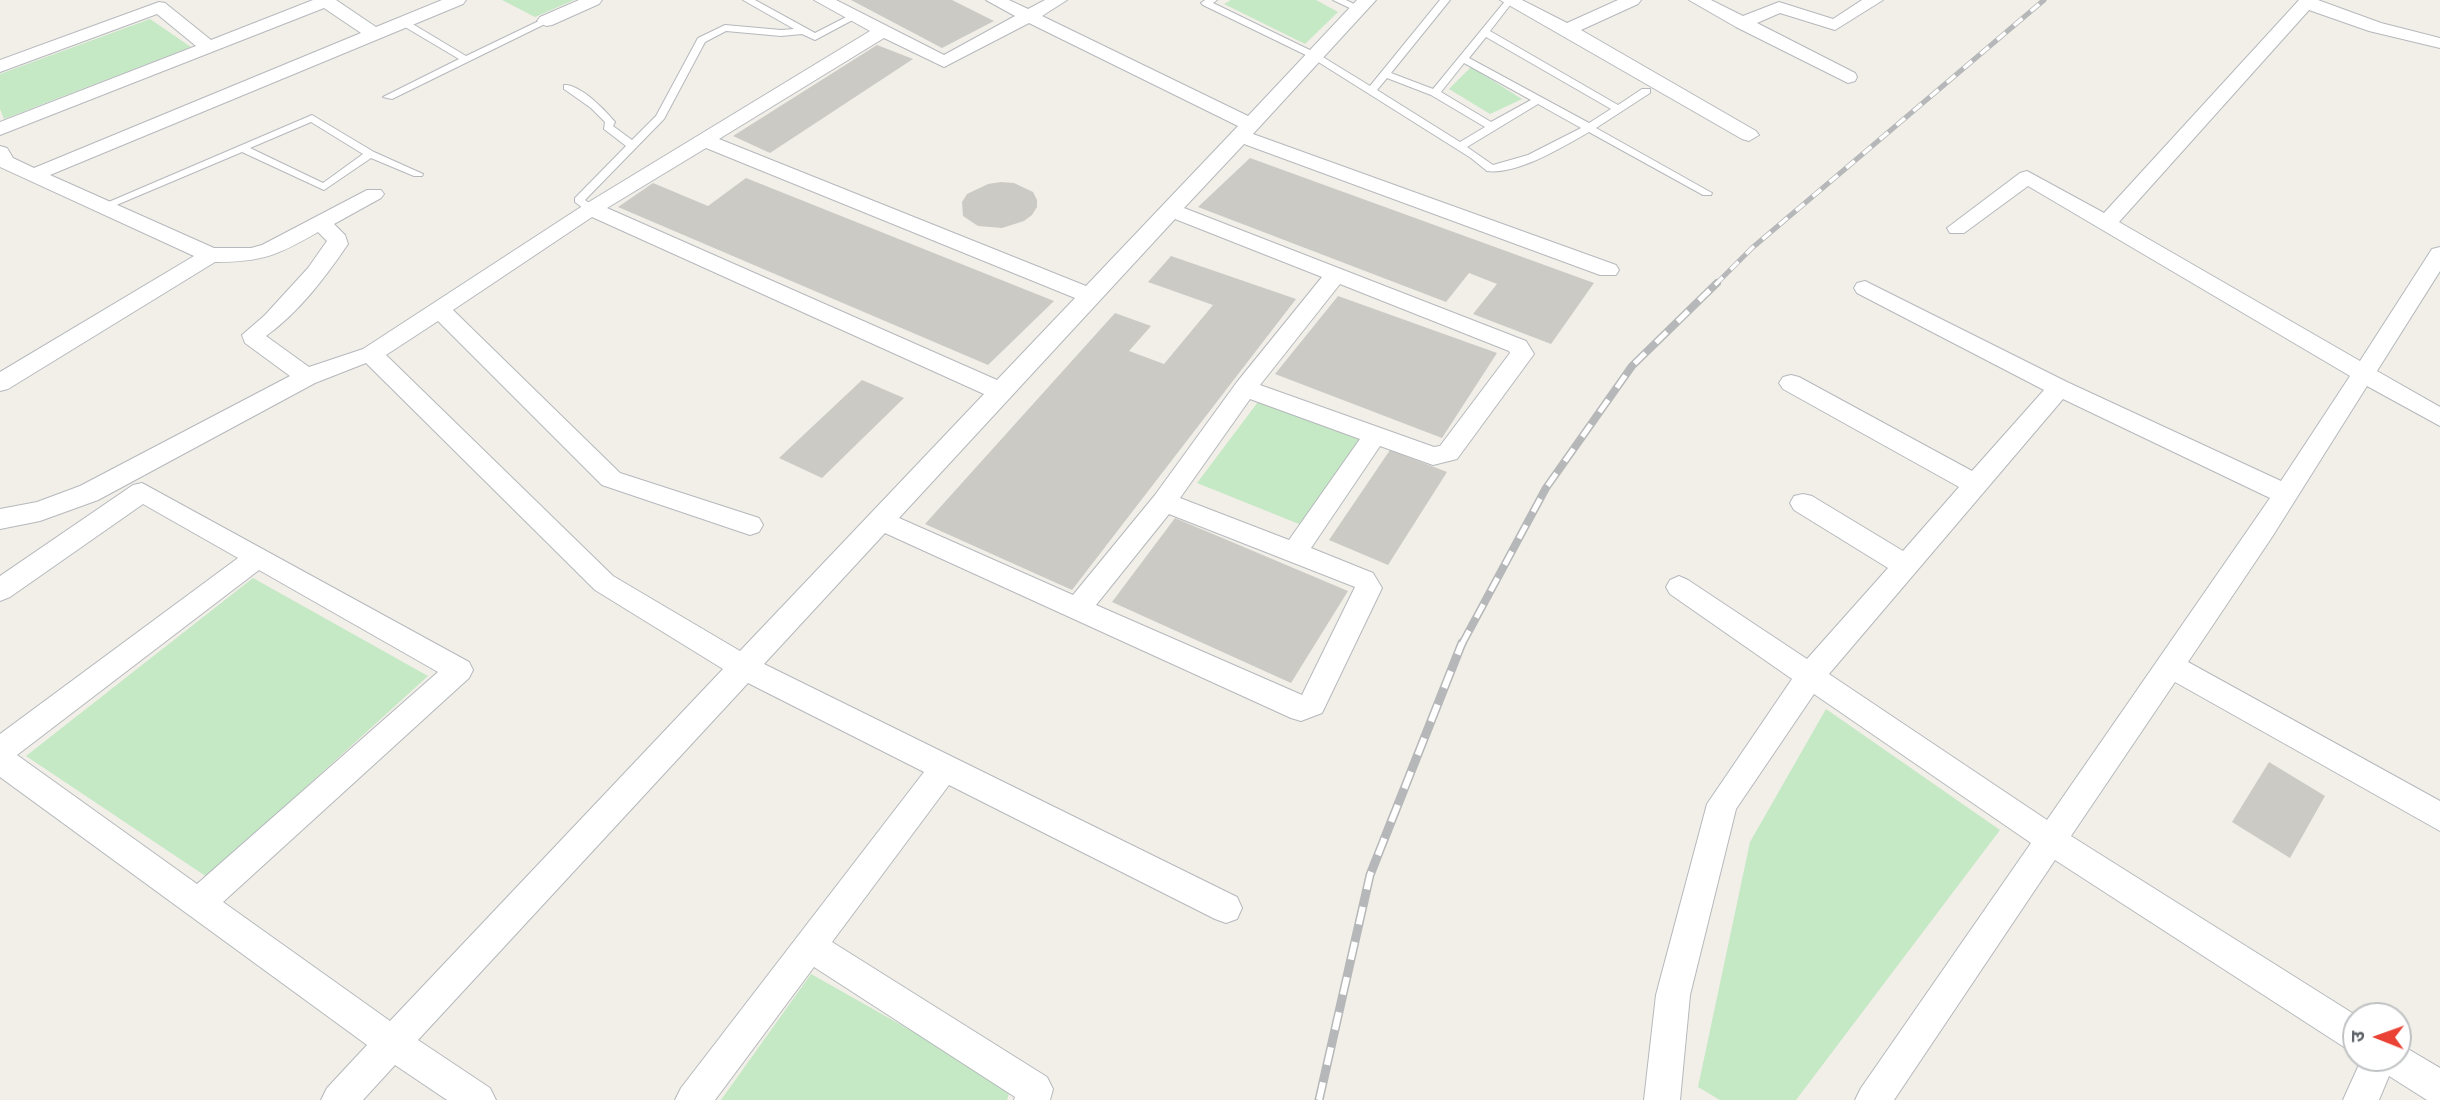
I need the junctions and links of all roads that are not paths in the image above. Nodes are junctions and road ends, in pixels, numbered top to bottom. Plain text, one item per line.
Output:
1 (457, 0) edge
2 (593, 0) edge
3 (748, 0) edge
4 (823, 0) edge
5 (995, 0) edge
6 (1058, 0) edge
7 (1212, 0) edge
8 (1445, 0) edge
9 (1509, 0) edge
10 (1632, 0) edge
11 (1698, 0) edge
12 (1874, 0) edge
13 (325, 1) edge
14 (2308, 2) edge
15 (1355, 3) edge
16 (855, 16) junction
17 (1028, 16) junction
18 (546, 21) joint
19 (403, 22) junction
20 (1742, 23) junction
21 (1567, 30) junction
22 (803, 31) junction
23 (883, 31) junction
24 (1485, 32) junction
25 (374, 34) junction
26 (2440, 43) edge
27 (209, 47) junction
28 (1315, 56) junction
29 (1464, 59) junction
30 (467, 60) junction
31 (0, 66) edge
32 (1385, 74) junction
33 (1849, 77) dead end
34 (568, 87) dead end
35 (1371, 91) junction
36 (1646, 91) dead end
37 (1435, 93) junction
38 (388, 97) dead end
39 (1538, 100) junction
40 (1618, 109) junction
41 (1497, 122) junction
42 (1589, 128) junction
43 (0, 129) edge
44 (1245, 130) junction
45 (1749, 135) dead end
46 (704, 140) junction
47 (632, 145) junction
48 (1460, 146) junction
49 (242, 148) junction
50 (0, 152) edge
51 (370, 154) junction
52 (418, 174) dead end
53 (33, 175) junction
54 (1707, 193) dead end
55 (373, 194) dead end
56 (103, 206) junction
57 (591, 209) junction
58 (1170, 210) junction
59 (321, 223) junction
60 (2107, 223) junction
61 (1957, 228) dead end
62 (2440, 254) edge
63 (211, 255) junction
64 (1608, 270) dead end
65 (1335, 276) junction
66 (1865, 288) dead end
67 (1090, 296) junction
68 (439, 309) junction
69 (371, 354) junction
70 (2364, 372) junction
71 (307, 377) junction
72 (1, 381) edge
73 (1791, 383) dead end
74 (1245, 388) junction
75 (2059, 388) junction
76 (1000, 391) junction
77 (2440, 418) edge
78 (1375, 435) junction
79 (1975, 485) junction
80 (2286, 494) junction
81 (1164, 502) junction
82 (1803, 503) dead end
83 (0, 519) edge
84 (880, 520) junction
85 (750, 525) dead end
86 (1296, 551) junction
87 (258, 557) junction
88 (1905, 565) junction
89 (1679, 587) dead end
90 (0, 590) edge
91 (1077, 609) junction
92 (2170, 666) junction
93 (743, 667) junction
94 (1810, 676) junction
95 (0, 751) edge
96 (0, 760) edge
97 (945, 767) junction
98 (2440, 817) edge
99 (2051, 840) junction
100 (199, 903) junction
101 (1226, 908) dead end
102 (810, 946) junction
103 (2342, 1026) edge
104 (392, 1043) junction
105 (2412, 1070) edge
106 (2374, 1072) edge
107 (2440, 1088) edge
108 (1041, 1096) edge
109 (339, 1100) edge
110 (478, 1100) edge
111 (693, 1100) edge
112 (1662, 1100) edge
113 (1873, 1100) edge
114 (2361, 1100) edge

1 - 19 street
2 - 18 street
3 - 22 lane
4 - 16 street
5 - 17 street
6 - 17 street
7 - 28 lane
8 - 32 lane
9 - 21 street
9 - 24 lane
10 - 21 street
11 - 20 street
12 - 20 street
13 - 25 street
13 - 27 street
14 - 26 street
14 - 60 street
15 - 28 street
16 - 22 lane
16 - 23 street
17 - 23 street
17 - 44 street
18 - 30 lane
19 - 25 street
19 - 30 lane
20 - 33 street
21 - 45 street
22 - 47 lane
23 - 46 street
24 - 29 lane
24 - 40 lane
25 - 53 street
27 - 31 street
27 - 43 street
28 - 35 lane
28 - 44 street
29 - 37 lane
29 - 39 lane
30 - 38 lane
32 - 35 lane
32 - 37 lane
34 - 47 lane
35 - 48 lane
36 - 40 lane
37 - 41 lane
39 - 41 lane
39 - 42 lane
40 - 42 lane
41 - 48 lane
42 - 48 lane
42 - 54 lane
44 - 58 street
44 - 64 street
46 - 57 street
46 - 67 street
47 - 57 lane
49 - 51 lane
49 - 51 lane
49 - 56 lane
50 - 53 street
51 - 52 lane
53 - 56 street
55 - 59 street
56 - 63 street
57 - 68 street
57 - 76 street
58 - 65 street
58 - 67 street
59 - 63 street
59 - 71 street
60 - 61 street
60 - 70 street
62 - 70 street
63 - 72 street
65 - 74 street
65 - 78 street
66 - 75 street
67 - 76 street
68 - 69 street
68 - 85 street
69 - 71 street
69 - 93 street
70 - 77 street
70 - 80 street
71 - 83 street
73 - 79 street
74 - 78 street
74 - 81 street
75 - 79 street
75 - 80 street
76 - 84 street
78 - 86 street
79 - 88 street
80 - 92 street
81 - 86 street
81 - 91 street
82 - 88 street
84 - 91 street
84 - 93 street
86 - 91 street
87 - 90 street
87 - 95 street
87 - 100 street
88 - 94 street
89 - 94 street
92 - 98 street
92 - 99 street
93 - 97 street
93 - 104 street
94 - 99 street
94 - 112 street
96 - 100 street
97 - 101 street
97 - 102 street
99 - 103 street
99 - 113 street
100 - 104 street
102 - 108 street
102 - 111 street
104 - 109 street
104 - 110 street
105 - 107 street
106 - 114 street

